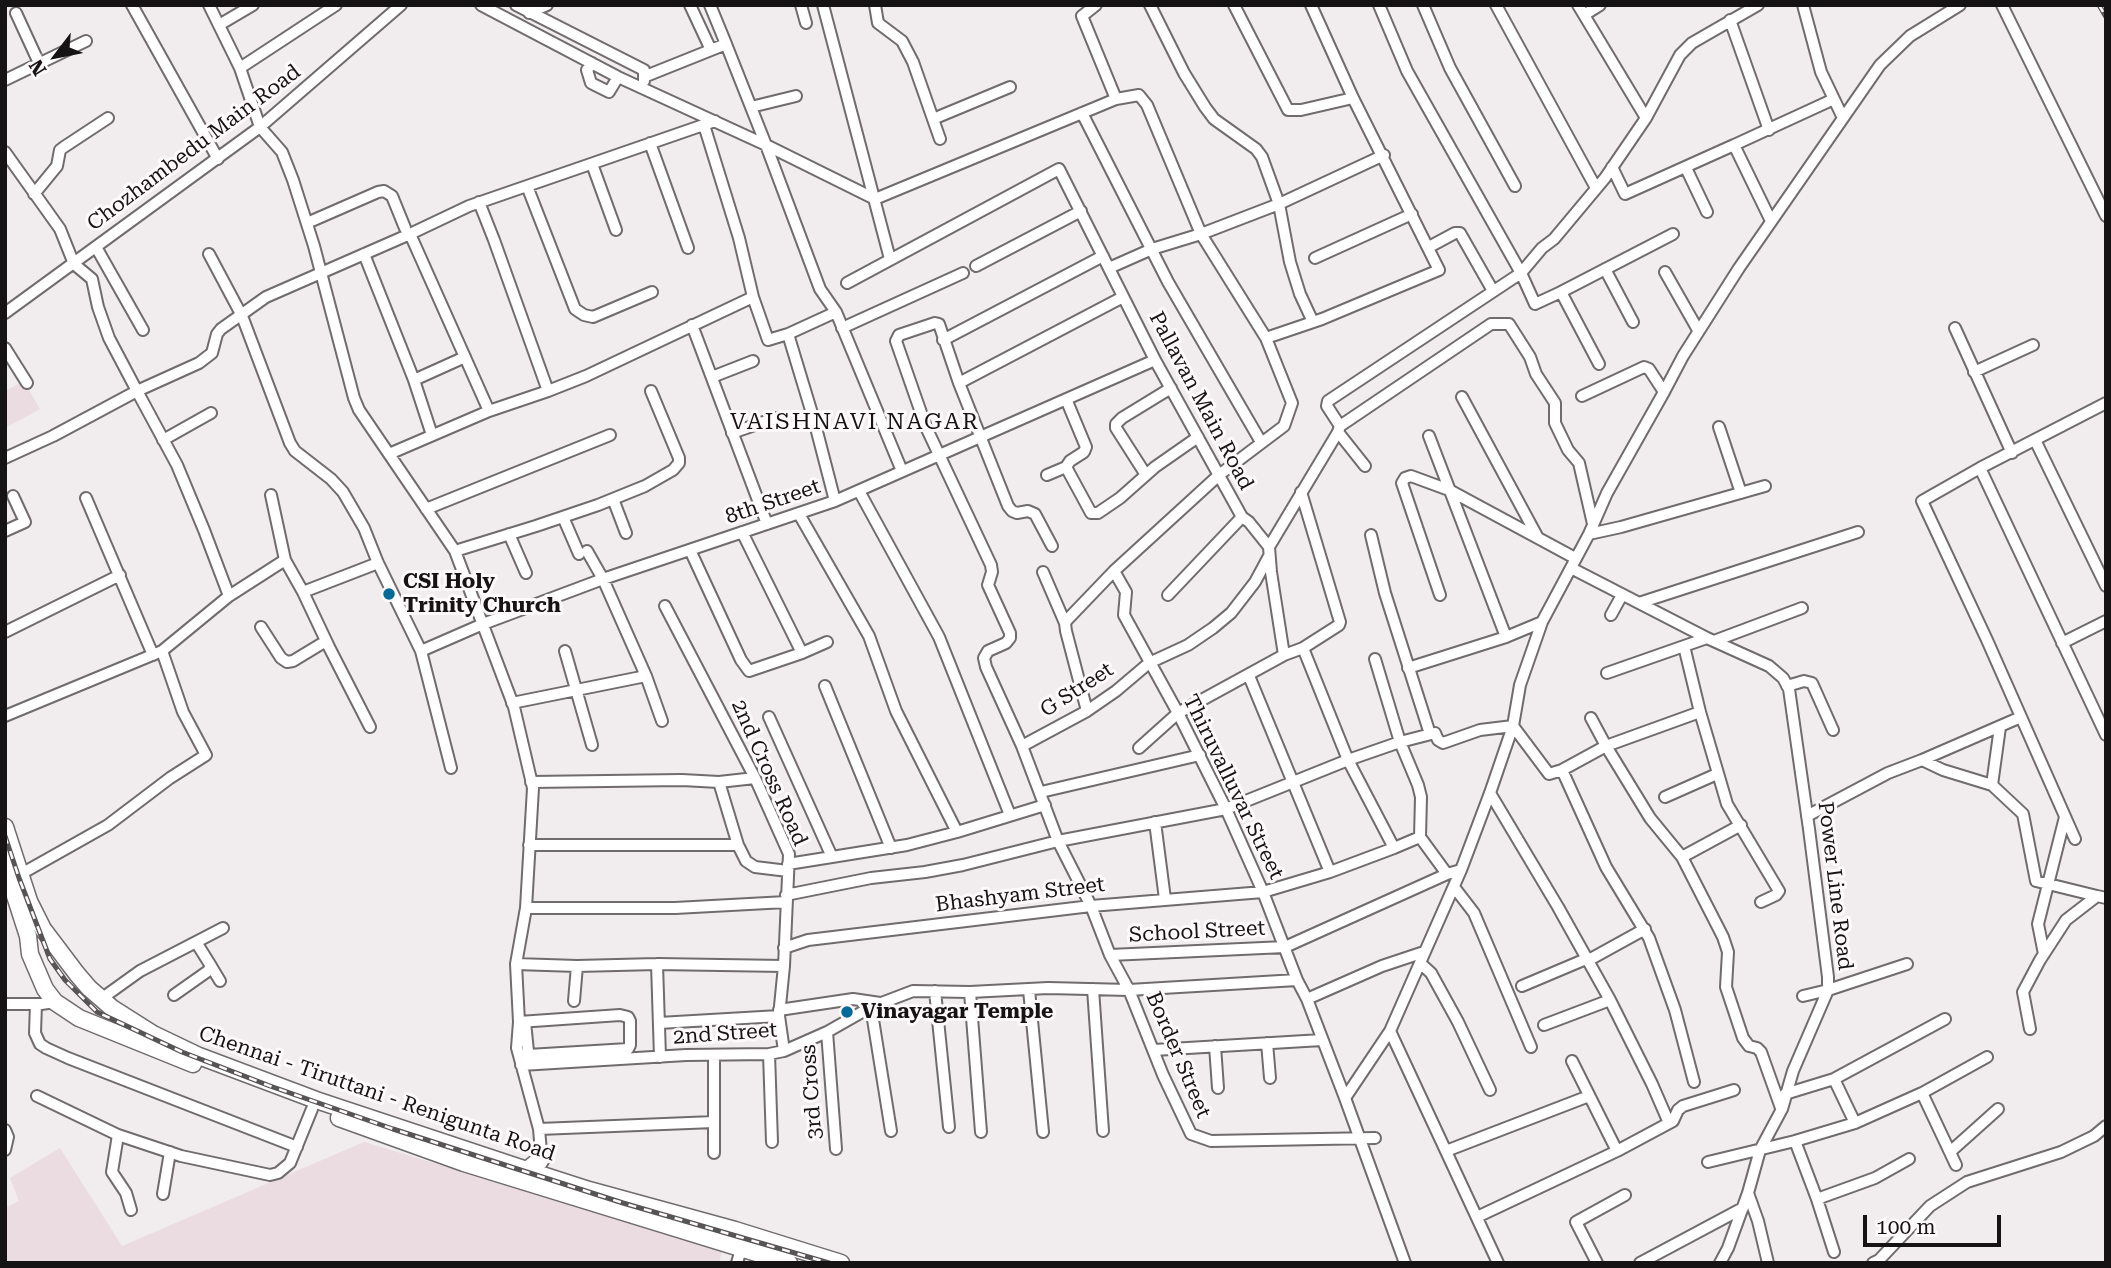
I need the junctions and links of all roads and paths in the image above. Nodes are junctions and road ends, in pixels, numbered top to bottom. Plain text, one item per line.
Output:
1 (132, 5) edge
2 (209, 5) edge
3 (253, 5) edge
4 (337, 5) edge
5 (481, 5) edge
6 (516, 5) edge
7 (547, 5) edge
8 (690, 5) edge
9 (710, 5) edge
10 (801, 5) edge
11 (823, 5) edge
12 (874, 5) edge
13 (1096, 5) edge
14 (1150, 5) edge
15 (1234, 5) edge
16 (1311, 5) edge
17 (1379, 5) edge
18 (1423, 5) edge
19 (1496, 5) edge
20 (1600, 5) edge
21 (1758, 5) edge
22 (1803, 5) edge
23 (1960, 5) edge
24 (2002, 5) edge
25 (395, 7) edge
26 (501, 10) edge
27 (1581, 10) edge
28 (16, 13) dead end
29 (529, 13) junction
30 (1730, 20) junction
31 (806, 23) dead end
32 (219, 25) junction
33 (86, 41) dead end
34 (726, 44) junction
35 (711, 50) junction
36 (39, 63) junction
37 (592, 63) junction
38 (240, 68) junction
39 (646, 76) junction
40 (618, 78) junction
41 (5, 80) edge
42 (638, 86) junction
43 (1010, 88) dead end
44 (796, 96) dead end
45 (1353, 98) junction
46 (1116, 99) junction
47 (1834, 99) junction
48 (751, 107) junction
49 (1082, 113) junction
50 (108, 118) dead end
51 (1646, 118) junction
52 (1843, 118) junction
53 (933, 119) junction
54 (709, 123) junction
55 (260, 127) junction
56 (1769, 130) junction
57 (940, 139) dead end
58 (650, 144) junction
59 (766, 145) junction
60 (1734, 145) junction
61 (5, 152) edge
62 (1384, 155) junction
63 (218, 159) junction
64 (592, 164) junction
65 (1612, 167) junction
66 (1686, 168) junction
67 (527, 186) junction
68 (1515, 186) dead end
69 (1596, 188) junction
70 (34, 194) junction
71 (875, 199) junction
72 (479, 202) junction
73 (1279, 204) junction
74 (1081, 211) junction
75 (1707, 212) dead end
76 (1412, 214) junction
77 (2106, 216) edge
78 (1772, 221) junction
79 (307, 223) junction
80 (616, 230) dead end
81 (407, 231) junction
82 (1201, 234) junction
83 (1673, 234) dead end
84 (96, 247) junction
85 (1429, 247) junction
86 (688, 248) dead end
87 (1152, 249) junction
88 (209, 254) dead end
89 (364, 254) junction
90 (1103, 256) junction
91 (1315, 258) dead end
92 (890, 259) junction
93 (74, 264) junction
94 (976, 266) dead end
95 (1109, 268) junction
96 (1605, 269) junction
97 (320, 272) junction
98 (1665, 272) dead end
99 (963, 273) dead end
100 (1521, 273) junction
101 (847, 283) dead end
102 (1493, 290) junction
103 (652, 292) dead end
104 (1561, 292) junction
105 (1124, 297) junction
106 (753, 298) junction
107 (836, 312) junction
108 (5, 313) edge
109 (242, 316) junction
110 (1633, 321) dead end
111 (1313, 322) junction
112 (692, 325) junction
113 (842, 328) junction
114 (1955, 328) dead end
115 (143, 330) dead end
116 (1698, 330) junction
117 (788, 334) junction
118 (1266, 338) junction
119 (943, 340) junction
120 (2033, 345) dead end
121 (5, 348) edge
122 (465, 357) junction
123 (1155, 360) junction
124 (753, 361) dead end
125 (1599, 364) dead end
126 (1974, 372) junction
127 (712, 377) junction
128 (414, 380) junction
129 (27, 383) dead end
130 (959, 383) junction
131 (1171, 388) junction
132 (137, 391) junction
133 (548, 391) junction
134 (651, 391) dead end
135 (1664, 393) junction
136 (1581, 396) dead end
137 (1462, 397) dead end
138 (1066, 399) junction
139 (2106, 403) edge
140 (489, 411) junction
141 (211, 413) dead end
142 (775, 418) dead end
143 (1719, 427) dead end
144 (1339, 429) junction
145 (732, 433) junction
146 (432, 435) junction
147 (610, 435) dead end
148 (981, 436) junction
149 (1429, 436) dead end
150 (1198, 437) junction
151 (163, 440) junction
152 (2035, 440) junction
153 (1261, 442) junction
154 (2012, 453) junction
155 (389, 454) junction
156 (939, 455) junction
157 (5, 458) edge
158 (1365, 466) dead end
159 (1066, 467) junction
160 (1980, 468) junction
161 (902, 471) junction
162 (1219, 474) junction
163 (1047, 475) dead end
164 (1146, 475) junction
165 (1765, 486) dead end
166 (1449, 490) junction
167 (859, 491) junction
168 (1301, 492) junction
169 (1741, 494) junction
170 (271, 495) dead end
171 (13, 496) dead end
172 (86, 498) dead end
173 (613, 499) junction
174 (835, 501) junction
175 (426, 509) junction
176 (799, 514) junction
177 (563, 517) junction
178 (1241, 517) junction
179 (767, 524) junction
180 (1591, 529) junction
181 (5, 531) edge
182 (742, 532) junction
183 (1858, 532) dead end
184 (626, 533) dead end
185 (509, 534) junction
186 (1371, 535) dead end
187 (1537, 536) junction
188 (1052, 547) dead end
189 (690, 550) junction
190 (455, 551) junction
191 (1269, 552) junction
192 (285, 560) junction
193 (378, 563) junction
194 (1573, 563) junction
195 (1114, 570) junction
196 (1043, 572) dead end
197 (526, 573) dead end
198 (120, 575) junction
199 (603, 579) junction
200 (2106, 586) edge
201 (303, 592) junction
202 (1168, 595) dead end
203 (1440, 595) dead end
204 (1622, 595) junction
205 (229, 596) junction
206 (1639, 603) junction
207 (665, 606) dead end
208 (1802, 608) dead end
209 (1611, 615) dead end
210 (2106, 621) edge
211 (1542, 622) junction
212 (483, 624) junction
213 (1065, 624) junction
214 (261, 627) dead end
215 (5, 632) edge
216 (1506, 637) junction
217 (326, 640) junction
218 (1710, 640) junction
219 (827, 642) dead end
220 (2063, 643) junction
221 (1684, 646) junction
222 (1303, 648) junction
223 (421, 651) junction
224 (565, 651) dead end
225 (158, 653) junction
226 (802, 653) junction
227 (1284, 655) junction
228 (1376, 659) dead end
229 (1149, 663) junction
230 (1408, 668) junction
231 (1607, 673) dead end
232 (646, 676) junction
233 (1249, 676) junction
234 (825, 686) dead end
235 (1787, 686) junction
236 (577, 689) junction
237 (512, 702) junction
238 (1087, 711) junction
239 (1700, 712) junction
240 (1178, 713) junction
241 (5, 716) edge
242 (769, 717) dead end
243 (2021, 717) junction
244 (1591, 718) dead end
245 (662, 721) dead end
246 (1513, 726) junction
247 (370, 727) dead end
248 (2000, 727) junction
249 (1833, 730) dead end
250 (1430, 734) junction
251 (2106, 735) edge
252 (1400, 742) junction
253 (592, 745) dead end
254 (1022, 746) junction
255 (1606, 746) junction
256 (1139, 748) dead end
257 (1200, 755) junction
258 (1348, 760) junction
259 (1922, 760) junction
260 (451, 768) dead end
261 (1562, 770) junction
262 (1717, 774) junction
263 (755, 778) junction
264 (1292, 781) junction
265 (531, 782) junction
266 (719, 782) junction
267 (1992, 785) junction
268 (1041, 792) junction
269 (1490, 793) junction
270 (1665, 797) dead end
271 (1045, 805) junction
272 (1226, 809) junction
273 (1010, 815) junction
274 (1807, 816) junction
275 (2065, 817) junction
276 (1155, 822) junction
277 (1741, 825) junction
278 (5, 827) edge
279 (957, 832) junction
280 (1420, 837) junction
281 (2075, 839) dead end
282 (1058, 841) junction
283 (529, 845) junction
284 (737, 845) junction
285 (891, 848) junction
286 (1394, 848) junction
287 (832, 857) junction
288 (1682, 857) junction
289 (788, 868) junction
290 (1461, 870) junction
291 (10, 872) edge
292 (1329, 872) junction
293 (1447, 874) junction
294 (2047, 884) junction
295 (1454, 887) junction
296 (1263, 892) junction
297 (2101, 897) edge
298 (786, 899) junction
299 (1165, 899) junction
300 (1761, 902) dead end
301 (1091, 906) junction
302 (526, 908) junction
303 (223, 928) dead end
304 (43, 929) junction
305 (1645, 929) junction
306 (28, 936) junction
307 (196, 942) junction
308 (1285, 947) junction
309 (784, 948) junction
310 (1424, 952) junction
311 (2044, 954) junction
312 (1110, 956) junction
313 (1587, 960) junction
314 (1420, 963) junction
315 (516, 964) junction
316 (657, 964) junction
317 (1907, 964) dead end
318 (784, 965) junction
319 (577, 966) junction
320 (211, 967) junction
321 (1297, 980) junction
322 (220, 981) dead end
323 (1522, 986) dead end
324 (1093, 989) junction
325 (1828, 989) junction
326 (1029, 990) junction
327 (1129, 990) junction
328 (935, 991) junction
329 (970, 992) junction
330 (174, 995) dead end
331 (1803, 996) dead end
332 (1307, 999) junction
333 (1610, 1000) junction
334 (574, 1001) dead end
335 (55, 1002) junction
336 (5, 1004) edge
337 (36, 1004) junction
338 (106, 1004) junction
339 (876, 1005) junction
340 (779, 1013) junction
341 (1945, 1019) dead end
342 (522, 1022) junction
343 (659, 1023) junction
344 (103, 1026) junction
345 (1544, 1026) dead end
346 (2030, 1029) dead end
347 (1390, 1031) junction
348 (827, 1032) junction
349 (1322, 1040) junction
350 (1267, 1043) junction
351 (1215, 1046) junction
352 (1531, 1047) dead end
353 (1154, 1050) junction
354 (784, 1051) junction
355 (769, 1054) junction
356 (714, 1055) junction
357 (660, 1057) junction
358 (1987, 1057) dead end
359 (526, 1061) junction
360 (1572, 1061) dead end
361 (1270, 1078) dead end
362 (1834, 1079) junction
363 (1694, 1082) dead end
364 (1218, 1088) dead end
365 (1490, 1090) dead end
366 (1734, 1090) dead end
367 (1922, 1093) junction
368 (1785, 1094) junction
369 (37, 1096) dead end
370 (1589, 1096) junction
371 (1345, 1098) junction
372 (312, 1109) junction
373 (1782, 1109) junction
374 (1998, 1109) dead end
375 (714, 1122) junction
376 (1669, 1123) junction
377 (1855, 1123) junction
378 (2106, 1126) edge
379 (948, 1127) dead end
380 (539, 1129) junction
381 (5, 1130) edge
382 (891, 1131) dead end
383 (1102, 1131) dead end
384 (981, 1132) dead end
385 (1043, 1132) dead end
386 (118, 1135) junction
387 (1359, 1138) junction
388 (1376, 1138) dead end
389 (772, 1142) dead end
390 (1795, 1142) junction
391 (297, 1147) junction
392 (836, 1149) dead end
393 (5, 1150) edge
394 (1760, 1150) junction
395 (1446, 1151) junction
396 (1617, 1151) junction
397 (170, 1152) junction
398 (1950, 1152) junction
399 (714, 1153) dead end
400 (542, 1158) junction
401 (1909, 1159) dead end
402 (1708, 1162) dead end
403 (1956, 1165) dead end
404 (527, 1170) junction
405 (542, 1181) junction
406 (1748, 1193) junction
407 (163, 1194) dead end
408 (1625, 1195) dead end
409 (1818, 1199) junction
410 (1743, 1208) junction
411 (131, 1210) dead end
412 (1477, 1217) junction
413 (741, 1247) edge
414 (1834, 1252) dead end
415 (1647, 1261) edge
416 (789, 1263) edge
417 (841, 1263) edge
418 (1405, 1263) edge
419 (1498, 1263) edge
420 (1597, 1263) edge
421 (1720, 1263) edge
422 (1768, 1263) edge
423 (1874, 1263) edge

1 - 63 street
2 - 32 street
3 - 32 street
4 - 38 street
5 - 26 street
6 - 29 street
7 - 29 street
8 - 35 street
9 - 34 street
10 - 31 street
11 - 71 street
12 - 53 street
13 - 46 street
14 - 73 street
15 - 45 street
16 - 45 street
17 - 100 street
18 - 68 street
19 - 69 street
20 - 27 street
21 - 30 street
22 - 47 street
23 - 52 street
24 - 77 street
25 - 55 street, Chozhambedu Main Road
26 - 37 street
27 - 51 street
28 - 36 street
29 - 39 street
30 - 51 street
30 - 56 street
32 - 38 street
33 - 36 street
34 - 35 street
34 - 48 street
35 - 39 street
36 - 41 street
37 - 40 street
37 - 40 street
38 - 55 street
39 - 42 street
40 - 42 street
42 - 54 street
43 - 53 street
44 - 48 street
45 - 62 street
46 - 49 street
46 - 82 street
47 - 52 street
47 - 56 street
48 - 59 street
49 - 71 street
49 - 87 street
50 - 70 street
51 - 65 street
52 - 78 street
53 - 57 street
54 - 58 street
54 - 59 street
54 - 106 street
55 - 63 street, Chozhambedu Main Road
55 - 79 street
56 - 60 street
58 - 64 street
58 - 86 street
59 - 71 street
59 - 107 street
60 - 66 street
60 - 78 street
61 - 70 street
62 - 73 street
62 - 76 street
63 - 84 street, Chozhambedu Main Road
64 - 67 street
64 - 80 street
65 - 66 street
65 - 69 street
66 - 75 street
67 - 72 street
67 - 103 street
69 - 100 street
70 - 93 street
71 - 92 street
72 - 81 street
72 - 133 street
73 - 82 street
73 - 111 street
74 - 90 street, Pallavan Main Road
74 - 92 street, Pallavan Main Road
74 - 94 street
76 - 85 street
76 - 91 street
78 - 116 street
79 - 81 street
79 - 97 street
81 - 89 street
81 - 122 street
82 - 87 street
82 - 118 street
83 - 96 street
84 - 93 street, Chozhambedu Main Road
84 - 115 street
85 - 102 street
85 - 111 street
87 - 95 street
87 - 153 street
88 - 109 street
89 - 97 street
89 - 128 street
90 - 95 street, Pallavan Main Road
90 - 119 street
92 - 101 street
93 - 108 street, Chozhambedu Main Road
93 - 132 street
95 - 105 street, Pallavan Main Road
96 - 104 street
96 - 110 street
97 - 109 street
97 - 155 street
98 - 116 street
99 - 113 street
100 - 102 street
100 - 104 street
102 - 144 street
104 - 125 street
105 - 123 street, Pallavan Main Road
105 - 130 street
106 - 112 street
106 - 117 street
107 - 113 street
107 - 117 street
109 - 132 street
109 - 193 street
111 - 118 street
112 - 127 street
112 - 133 street
113 - 161 street
114 - 126 street
116 - 135 street
117 - 174 street
118 - 153 street
119 - 130 street
119 - 156 street
120 - 126 street
121 - 129 street
122 - 128 street
122 - 140 street
123 - 131 street, Pallavan Main Road
123 - 138 street, 8th Street
124 - 127 street
126 - 154 street
127 - 145 street
128 - 146 street
130 - 148 street
131 - 150 street, Pallavan Main Road
131 - 164 street
132 - 151 street
132 - 157 street
133 - 140 street
134 - 173 street
135 - 136 street
135 - 180 street
137 - 187 street
138 - 148 street, 8th Street
138 - 159 street
139 - 152 street
140 - 146 street
141 - 151 street
142 - 145 street
143 - 169 street
144 - 158 street
144 - 168 street, G Street
144 - 180 street
145 - 179 street
146 - 155 street
147 - 175 street
148 - 156 street, 8th Street
148 - 188 street
149 - 166 street
150 - 162 street, Pallavan Main Road
150 - 164 street
151 - 205 street
152 - 154 street
152 - 200 street
153 - 162 street
154 - 160 street
155 - 175 street
156 - 161 street, 8th Street
156 - 254 street, Border Street
159 - 163 street
159 - 164 street
160 - 220 street
160 - 243 street
161 - 167 street, 8th Street
162 - 178 street, Pallavan Main Road
162 - 195 street
165 - 169 street
166 - 187 street
166 - 203 street
166 - 216 street
167 - 174 street, 8th Street
167 - 273 street
168 - 191 street, G Street
168 - 222 street
169 - 180 street
170 - 192 street
171 - 181 street
172 - 198 street
173 - 177 street
173 - 184 street
174 - 176 street, 8th Street
175 - 190 street
176 - 179 street, 8th Street
176 - 279 street
177 - 185 street
177 - 199 street
178 - 191 street, Pallavan Main Road
178 - 202 street
179 - 182 street, 8th Street
180 - 194 street
182 - 189 street, 8th Street
182 - 226 street
183 - 206 street
185 - 190 street
185 - 197 street
186 - 230 street
187 - 194 street
189 - 199 street, 8th Street
189 - 226 street
190 - 212 street
191 - 227 street
191 - 229 street, G Street
192 - 201 street
192 - 205 street
193 - 201 street
193 - 223 street
194 - 204 street
194 - 211 street
195 - 213 street
195 - 229 street, Thiruvalluvar Street
196 - 213 street
198 - 215 street
198 - 225 street
199 - 212 street, 8th Street
199 - 232 street
201 - 217 street
204 - 206 street
204 - 209 street
205 - 225 street
206 - 218 street
207 - 263 street, 2nd Cross Road
208 - 218 street
210 - 220 street
211 - 216 street
211 - 246 street
212 - 223 street, 8th Street
212 - 237 street
213 - 238 street
214 - 217 street
216 - 230 street
217 - 247 street
218 - 221 street
218 - 235 street
219 - 226 street
220 - 251 street
221 - 231 street
221 - 239 street
222 - 227 street
222 - 258 street
223 - 260 street
224 - 236 street
225 - 241 street
225 - 291 street
227 - 233 street
228 - 252 street
229 - 238 street, G Street
229 - 240 street, Thiruvalluvar Street
230 - 250 street
232 - 236 street
232 - 245 street
233 - 240 street
233 - 264 street
234 - 285 street
235 - 249 street
235 - 274 street, Power Line Road
236 - 237 street
236 - 253 street
237 - 265 street
238 - 254 street, G Street
239 - 255 street
239 - 262 street
240 - 256 street
240 - 257 street, Thiruvalluvar Street
242 - 287 street
243 - 248 street
243 - 275 street
244 - 255 street
246 - 250 street
246 - 261 street
246 - 269 street
248 - 259 street
248 - 267 street
250 - 252 street
252 - 258 street
252 - 280 street
254 - 268 street, Border Street
255 - 261 street
255 - 288 street
257 - 268 street
257 - 272 street, Thiruvalluvar Street
258 - 264 street
258 - 286 street
259 - 267 street
259 - 274 street
261 - 305 street
262 - 270 street
262 - 277 street
263 - 266 street
263 - 289 street, 2nd Cross Road
264 - 272 street
264 - 292 street
265 - 266 street
265 - 283 street
266 - 284 street
267 - 294 street
268 - 271 street, Border Street
269 - 290 street
269 - 313 street
271 - 273 street
271 - 282 street, Border Street
272 - 276 street
272 - 296 street, Thiruvalluvar Street
273 - 279 street
274 - 325 street, Power Line Road
275 - 281 street
275 - 294 street
276 - 282 street
276 - 299 street
277 - 288 street
277 - 300 street
278 - 291 highway, Chennai - Tiruttani - Renigunta Road
279 - 285 street
280 - 286 street, Bhashyam Street
280 - 293 street
282 - 298 street
282 - 301 street, Border Street
283 - 284 street
283 - 302 street
284 - 289 street
285 - 287 street
286 - 292 street, Bhashyam Street
287 - 289 street
288 - 373 street
289 - 298 street, 2nd Cross Road
290 - 293 street
290 - 295 street
291 - 304 highway, Chennai - Tiruttani - Renigunta Road
291 - 306 highway, Chennai - Tiruttani - Renigunta Road
292 - 296 street, Bhashyam Street
293 - 308 street
294 - 297 street
294 - 311 street
295 - 310 street
295 - 352 street
296 - 299 street, Bhashyam Street
296 - 308 street, Thiruvalluvar Street
297 - 311 street
298 - 302 street
298 - 309 street, 2nd Cross Road
299 - 301 street, Bhashyam Street
301 - 309 street, Bhashyam Street
301 - 312 street, Border Street
302 - 315 street
303 - 307 street
304 - 306 highway
304 - 338 highway, Chennai - Tiruttani - Renigunta Road
305 - 313 street
305 - 363 street
306 - 335 highway, Chennai - Tiruttani - Renigunta Road
307 - 320 street
307 - 338 street
308 - 312 street, School Street
308 - 321 street, Thiruvalluvar Street
309 - 318 street, 2nd Cross Road
310 - 314 street
310 - 332 street
311 - 346 street
312 - 327 street, Border Street
313 - 323 street
313 - 333 street
314 - 347 street
314 - 365 street
315 - 319 street
315 - 342 street
316 - 318 street
316 - 319 street
316 - 343 street
317 - 325 street
318 - 340 street, 2nd Cross Road
319 - 334 street
320 - 322 street
320 - 330 street
321 - 327 street, 2nd Street
321 - 332 street, Thiruvalluvar Street
324 - 326 street, 2nd Street
324 - 327 street, 2nd Street
324 - 383 street
325 - 331 street
325 - 368 street, Power Line Road
326 - 329 street, 2nd Street
326 - 385 street
327 - 353 street, Border Street
328 - 329 street, 2nd Street
328 - 339 street, 2nd Street
328 - 379 street
329 - 384 street
332 - 349 street, Thiruvalluvar Street
333 - 345 street
333 - 376 street
335 - 337 street
335 - 344 highway, Chennai - Tiruttani - Renigunta Road
336 - 337 street
337 - 391 street
338 - 344 highway
338 - 404 highway, Chennai - Tiruttani - Renigunta Road
339 - 340 street
339 - 348 street, 2nd Street
339 - 382 street
340 - 343 street
340 - 354 street, 2nd Cross Road
341 - 362 street
342 - 359 street
342 - 359 street
343 - 357 street
344 - 372 highway, Chennai - Tiruttani - Renigunta Road
347 - 371 street
347 - 395 street
348 - 354 street, 2nd Street
348 - 392 street, 3rd Cross
349 - 350 street
349 - 371 street, Thiruvalluvar Street
350 - 351 street
350 - 361 street
351 - 353 street
351 - 364 street
353 - 387 street, Border Street
354 - 355 street, 2nd Street
355 - 356 street, 2nd Street
355 - 389 street
356 - 357 street, 2nd Street
356 - 375 street
357 - 359 street, 2nd Street
358 - 367 street
359 - 380 street
360 - 370 street
362 - 368 street
362 - 377 street
366 - 376 street
367 - 377 street
367 - 398 street
368 - 373 street, Power Line Road
369 - 386 street
370 - 395 street
370 - 396 street
371 - 387 street, Thiruvalluvar Street
372 - 391 street
372 - 405 highway, Chennai - Tiruttani - Renigunta Road
373 - 394 street, Power Line Road
374 - 398 street
375 - 380 street
375 - 399 street
376 - 396 street
377 - 390 street
378 - 423 street
380 - 400 street
381 - 393 street
386 - 397 street
386 - 411 street
387 - 388 street, Border Street
387 - 418 street, Thiruvalluvar Street
390 - 394 street
390 - 409 street
391 - 397 street
394 - 402 street
394 - 406 street, Power Line Road
395 - 412 street
396 - 412 street
397 - 407 street
398 - 403 street
400 - 404 highway
400 - 405 street
401 - 409 street
404 - 405 highway, Chennai - Tiruttani - Renigunta Road
405 - 413 highway, Chennai - Tiruttani - Renigunta Road
406 - 410 street, Power Line Road
406 - 422 street
408 - 420 street
409 - 414 street
410 - 415 street
410 - 421 street, Power Line Road
412 - 419 street
413 - 416 highway, Chennai - Tiruttani - Renigunta Road
413 - 417 highway, Chennai - Tiruttani - Renigunta Road

